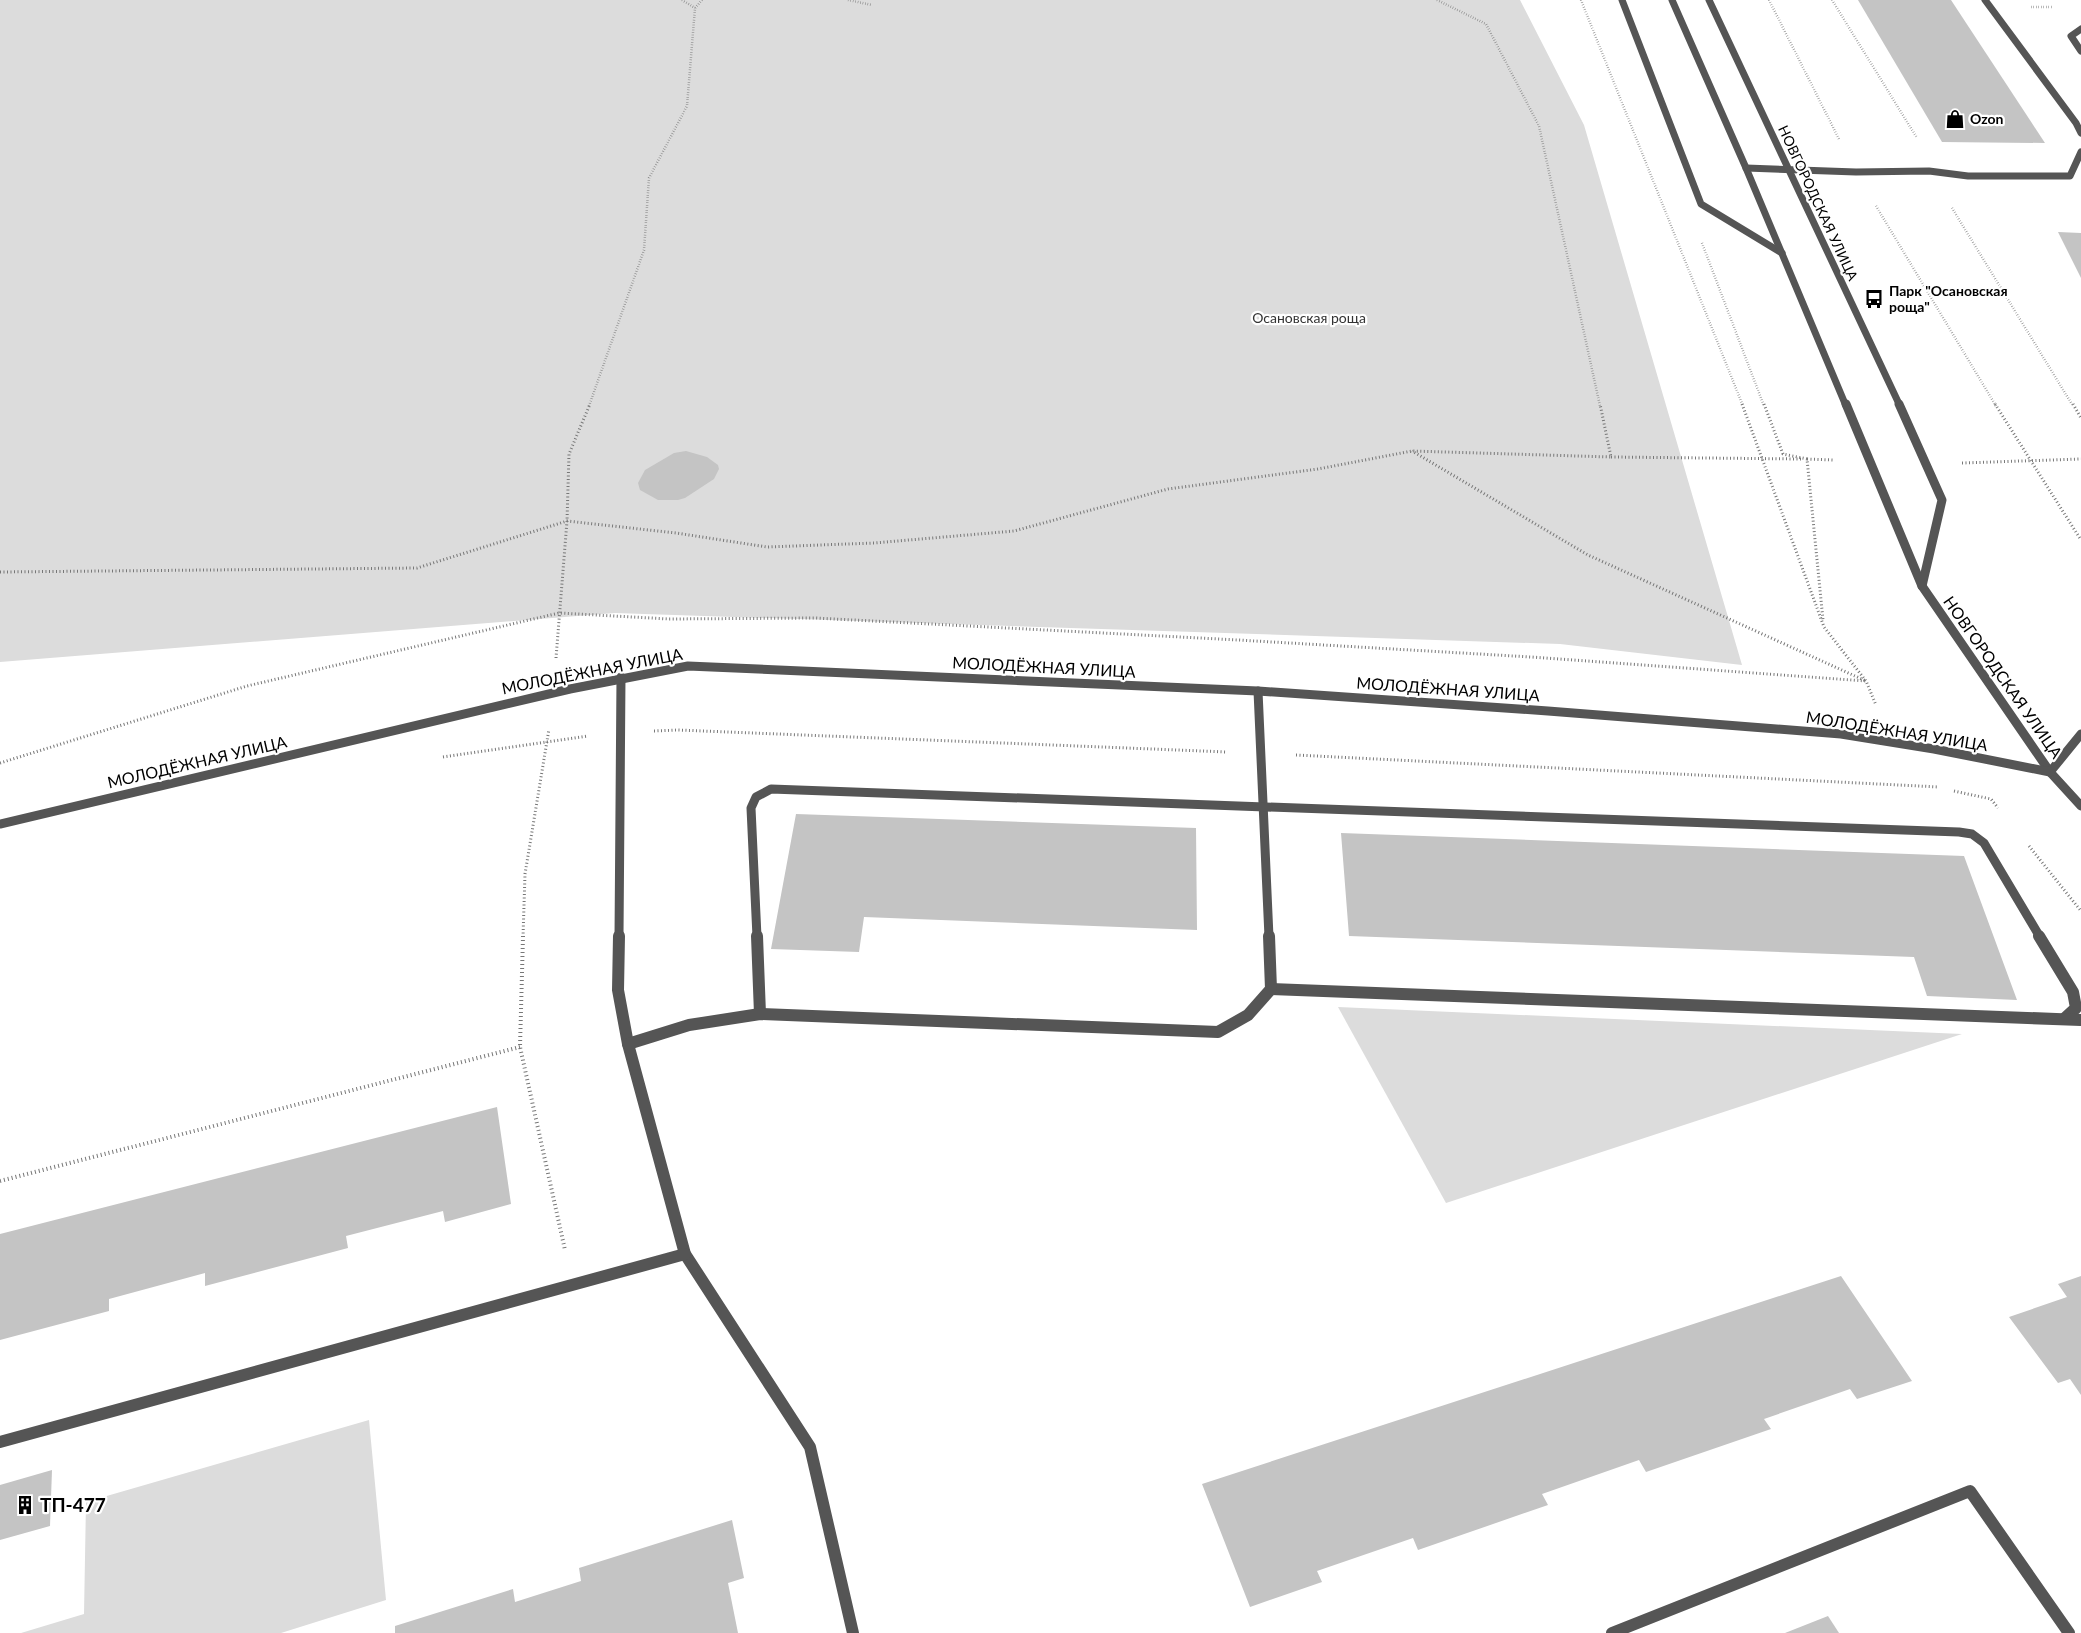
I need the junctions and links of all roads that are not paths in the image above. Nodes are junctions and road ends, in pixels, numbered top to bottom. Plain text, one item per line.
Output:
1 (1622, 0) edge
2 (1672, 0) edge
3 (1709, 0) edge
4 (1985, 0) edge
5 (2081, 29) edge
6 (2081, 51) edge
7 (2079, 121) edge
8 (2081, 133) edge
9 (2081, 152) edge
10 (1746, 168) junction
11 (1788, 170) junction
12 (1782, 253) junction
13 (1922, 586) junction
14 (621, 677) junction
15 (1258, 691) junction
16 (2081, 734) edge
17 (2050, 772) junction
18 (2081, 806) edge
19 (1263, 807) junction
20 (0, 824) edge
21 (1271, 989) junction
22 (760, 1014) junction
23 (2064, 1019) junction
24 (2081, 1020) edge
25 (628, 1044) junction
26 (685, 1254) junction
27 (0, 1442) edge
28 (853, 1633) edge
29 (1612, 1633) edge
30 (2070, 1633) edge

1 - 12 street
2 - 10 street, НОВГОРОДСКАЯ УЛИЦА
3 - 11 street, НОВГОРОДСКАЯ УЛИЦА
4 - 7 street
5 - 6 street
7 - 8 street
9 - 11 street
10 - 11 street
10 - 12 street, НОВГОРОДСКАЯ УЛИЦА
11 - 13 street, НОВГОРОДСКАЯ УЛИЦА
12 - 13 street, НОВГОРОДСКАЯ УЛИЦА
13 - 17 street, НОВГОРОДСКАЯ УЛИЦА
14 - 15 street, МОЛОДЁЖНАЯ УЛИЦА
14 - 20 street, МОЛОДЁЖНАЯ УЛИЦА
14 - 25 street
15 - 17 street, МОЛОДЁЖНАЯ УЛИЦА
15 - 19 street
16 - 17 street
17 - 18 street, НОВГОРОДСКАЯ УЛИЦА
19 - 21 street
19 - 22 street
19 - 23 street
21 - 22 street
21 - 23 street
22 - 25 street
23 - 24 street
25 - 26 street
26 - 27 street
26 - 28 street
29 - 30 street

